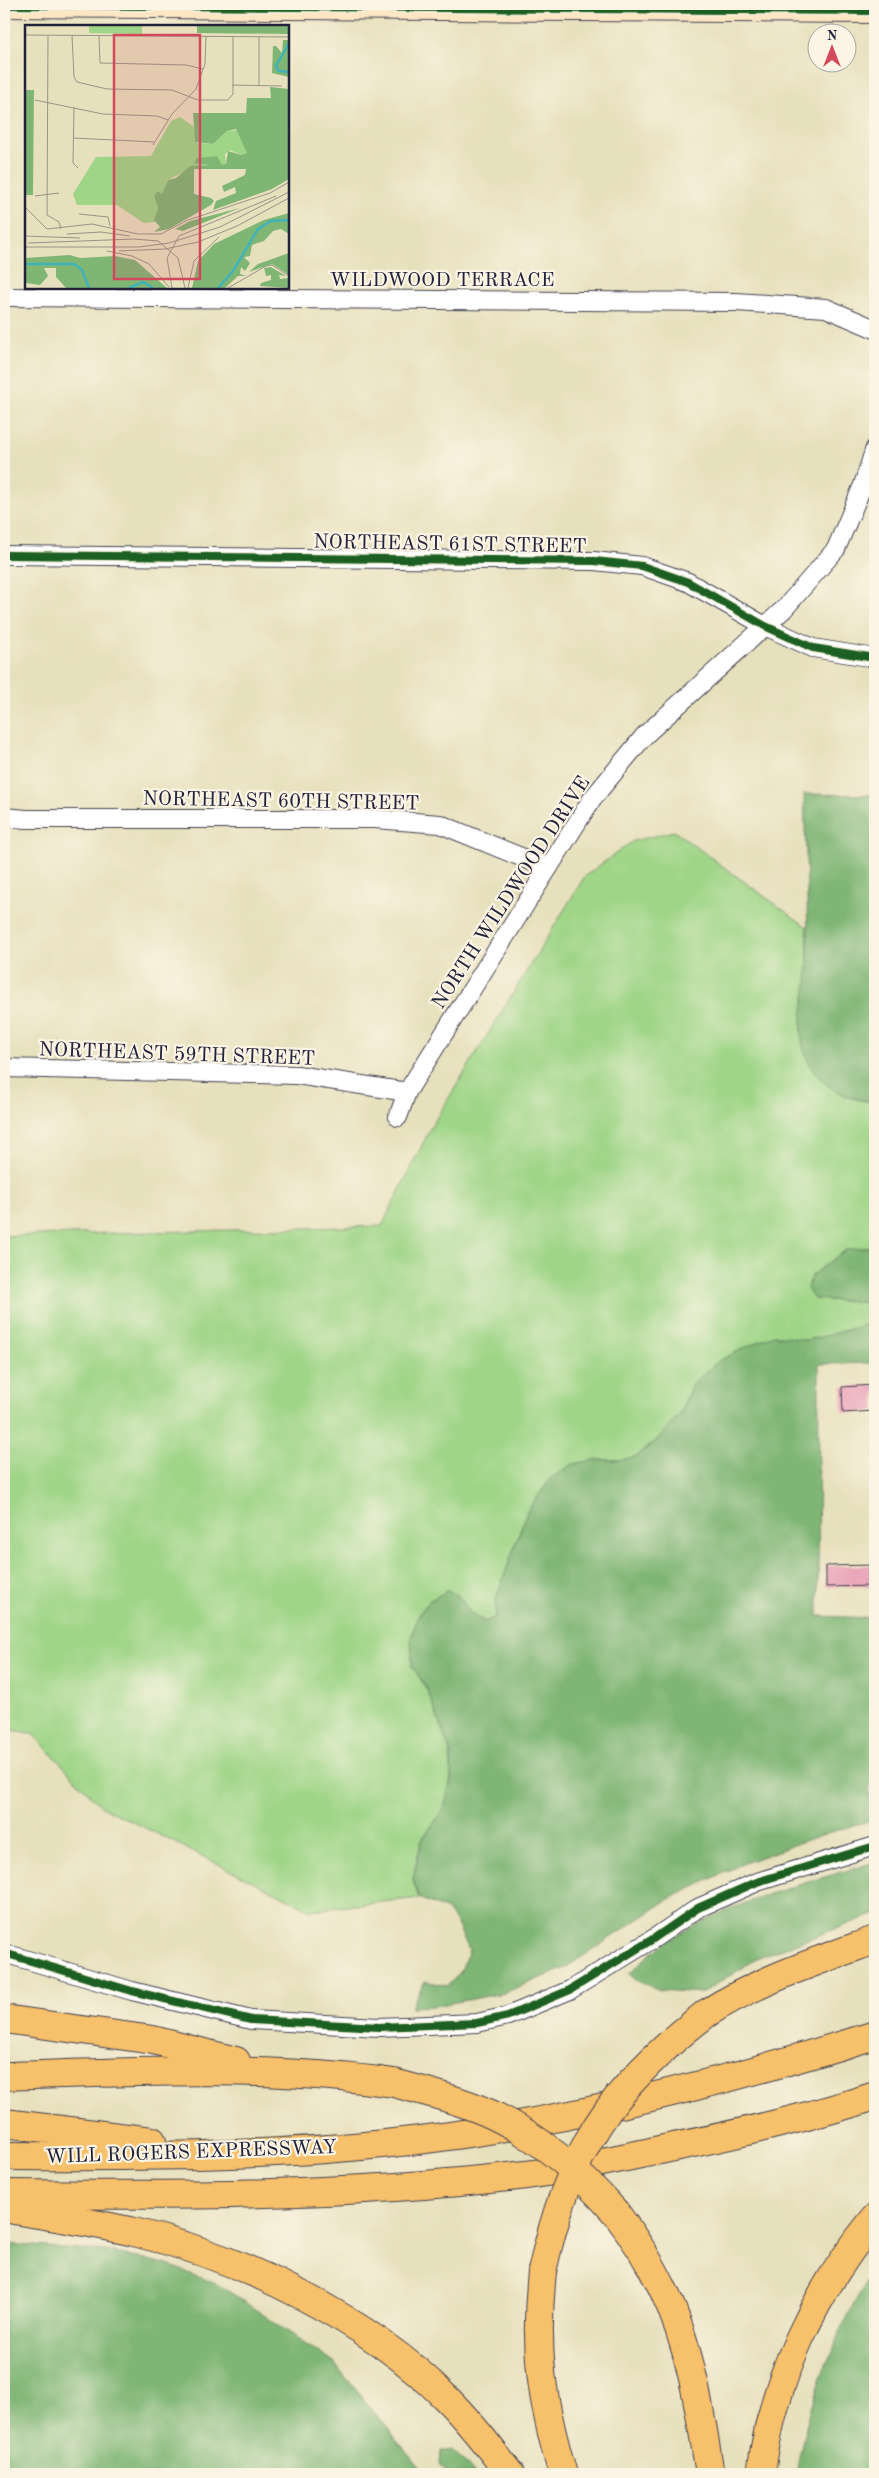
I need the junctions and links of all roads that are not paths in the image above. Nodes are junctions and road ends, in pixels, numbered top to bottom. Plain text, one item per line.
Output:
1 (4, 6) edge
2 (838, 7) edge
3 (875, 11) edge
4 (4, 297) edge
5 (875, 329) edge
6 (875, 448) edge
7 (4, 555) edge
8 (765, 626) junction
9 (875, 658) edge
10 (4, 817) edge
11 (548, 868) junction
12 (4, 1068) edge
13 (408, 1092) junction
14 (398, 1117) dead end
15 (875, 1846) edge
16 (875, 1940) edge
17 (4, 1953) edge
18 (4, 2019) edge
19 (875, 2035) edge
20 (274, 2070) junction
21 (4, 2076) edge
22 (875, 2096) edge
23 (4, 2123) edge
24 (260, 2154) junction
25 (4, 2156) edge
26 (4, 2194) edge
27 (4, 2208) edge
28 (875, 2218) edge
29 (510, 2474) edge
30 (563, 2474) edge
31 (710, 2474) edge
32 (761, 2474) edge

1 - 2 main road
2 - 3 main road
4 - 5 street, WILDWOOD TERRACE
6 - 8 street, NORTH WILDWOOD DRIVE
7 - 8 street, NORTHEAST 61ST STREET
8 - 9 street, NORTHEAST 61ST STREET
8 - 11 street, NORTH WILDWOOD DRIVE
10 - 11 street, NORTHEAST 60TH STREET
11 - 13 street, NORTH WILDWOOD DRIVE
12 - 13 street, NORTHEAST 59TH STREET
13 - 14 street, NORTH WILDWOOD DRIVE
15 - 17 street
16 - 30 highway, bridge
18 - 20 highway
19 - 24 highway, WILL ROGERS EXPRESSWAY
20 - 21 highway
20 - 31 highway, bridge
22 - 26 highway, WILL ROGERS EXPRESSWAY
23 - 24 highway
24 - 25 highway, WILL ROGERS EXPRESSWAY
27 - 29 highway
28 - 32 highway

